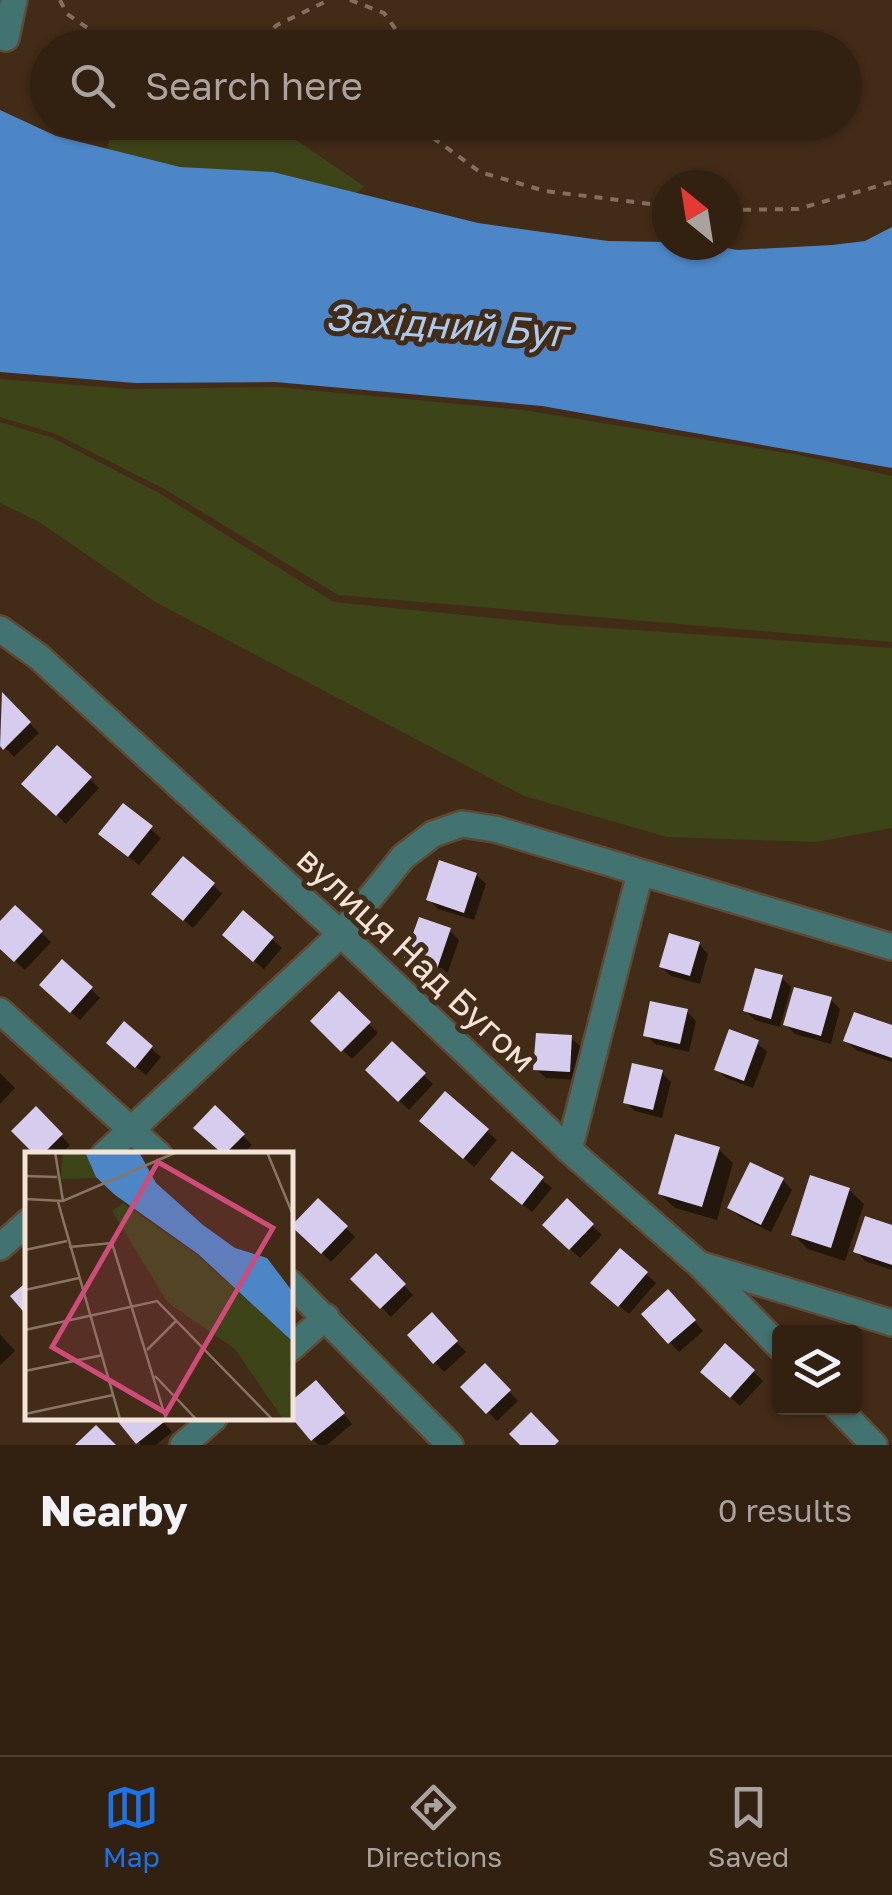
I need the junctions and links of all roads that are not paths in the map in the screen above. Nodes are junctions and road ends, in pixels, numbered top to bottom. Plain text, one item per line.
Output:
1 (14, 0) edge
2 (6, 38) dead end
3 (0, 630) edge
4 (640, 872) junction
5 (341, 934) junction
6 (892, 947) edge
7 (0, 1010) edge
8 (132, 1130) junction
9 (569, 1150) junction
10 (107, 1152) edge
11 (155, 1152) edge
12 (25, 1225) edge
13 (0, 1247) edge
14 (700, 1265) junction
15 (292, 1285) edge
16 (326, 1318) junction
17 (892, 1323) edge
18 (772, 1339) edge
19 (292, 1347) edge
20 (845, 1415) edge
21 (212, 1420) edge
22 (184, 1445) edge
23 (450, 1445) edge
24 (874, 1445) edge

1 - 2 street
3 - 5 street, вулиця Над Бугом
4 - 5 street
4 - 6 street
4 - 9 street
5 - 8 street
5 - 9 street, вулиця Над Бугом
7 - 8 street
8 - 10 street
8 - 11 street
9 - 14 street, вулиця Над Бугом
12 - 13 street
14 - 17 street
14 - 18 street, вулиця Над Бугом
15 - 16 street
16 - 19 street
16 - 23 street
20 - 24 street
21 - 22 street

